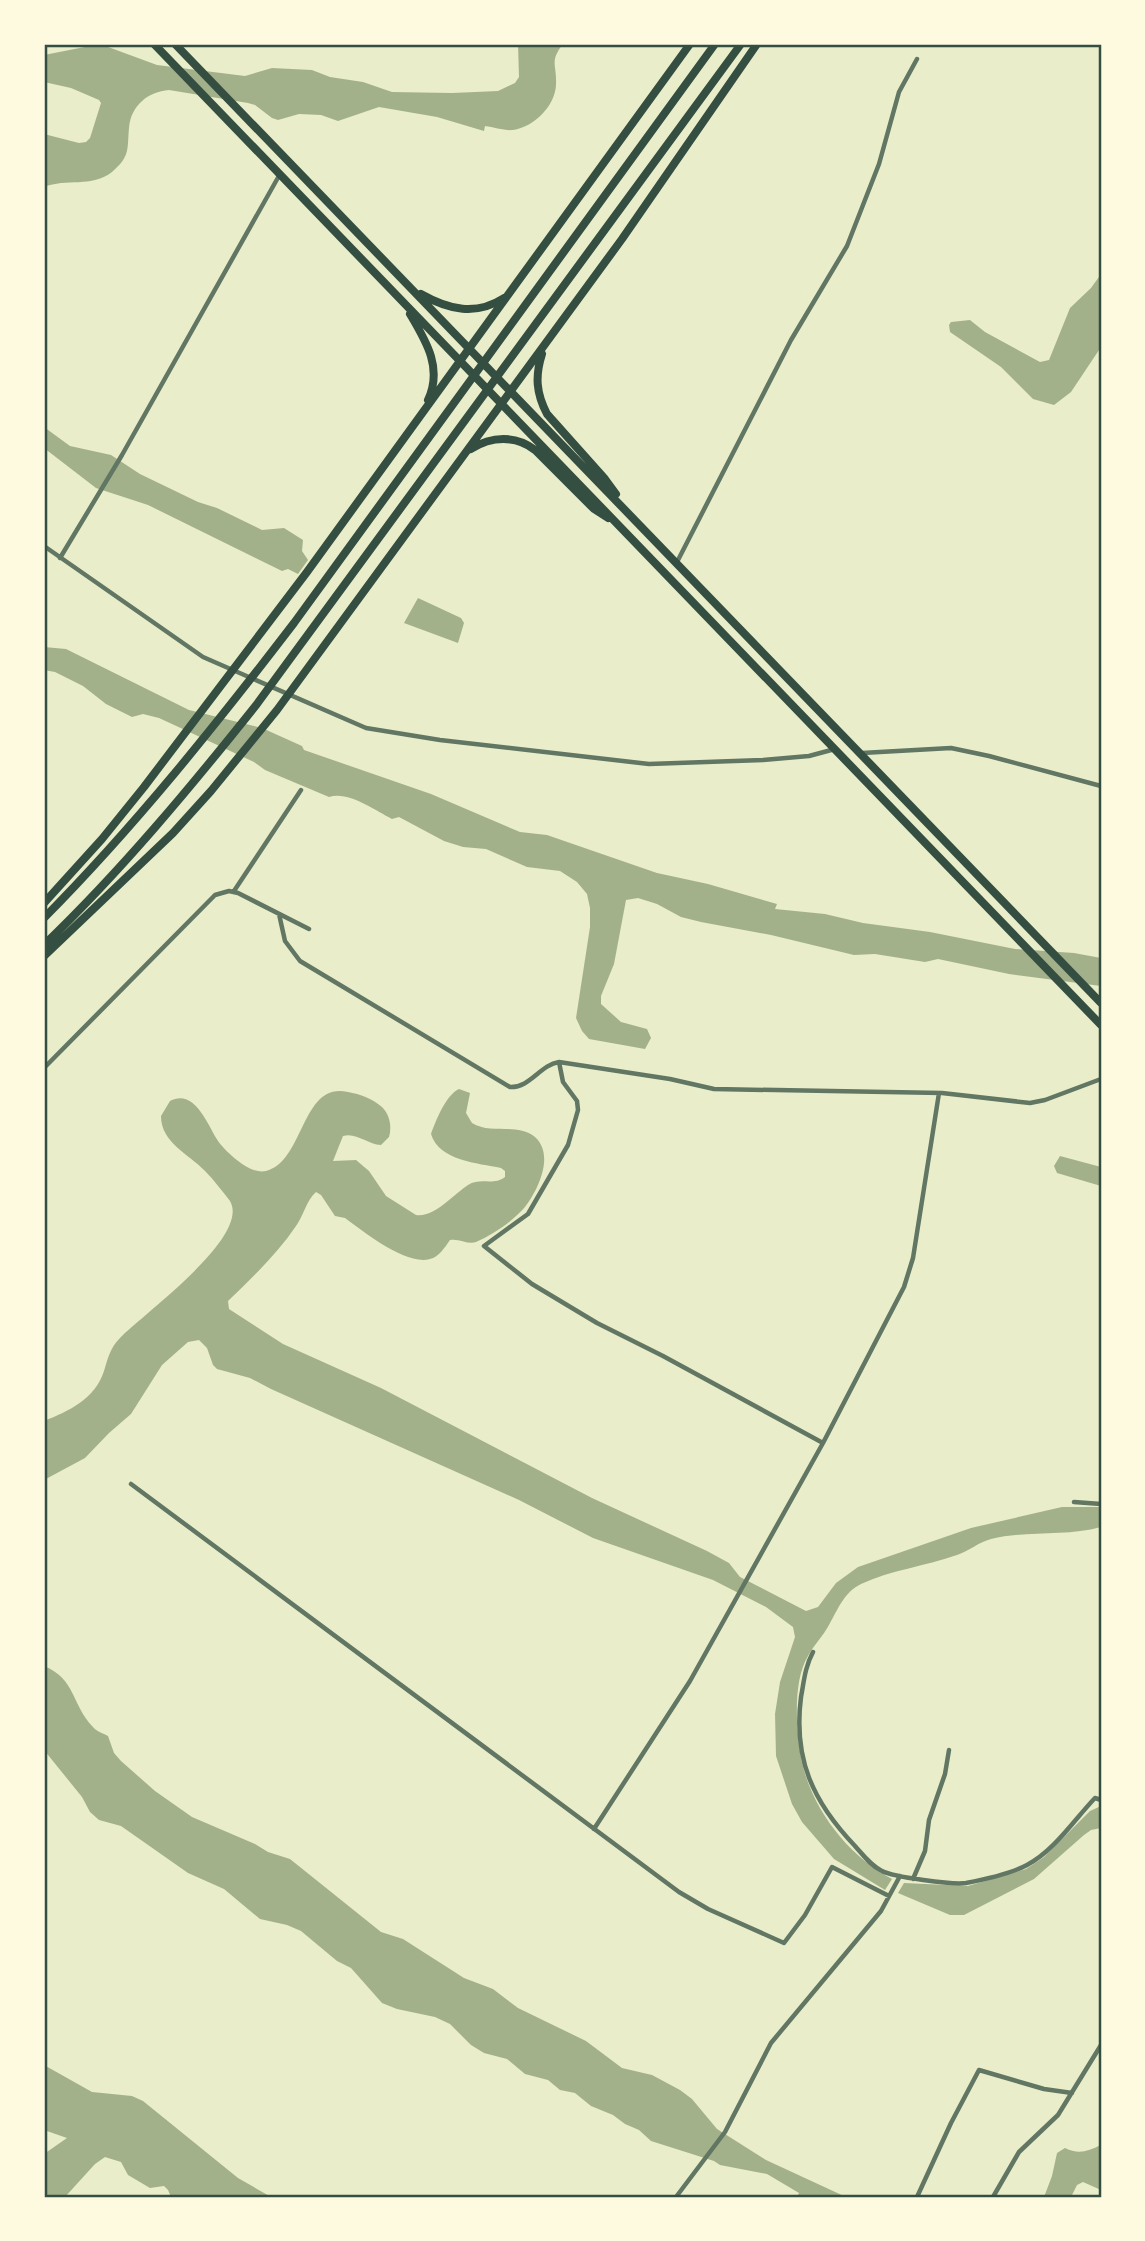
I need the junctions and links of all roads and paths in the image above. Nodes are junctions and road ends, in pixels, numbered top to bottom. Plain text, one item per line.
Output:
1 (154, 44) edge
2 (175, 44) edge
3 (690, 44) edge
4 (715, 44) edge
5 (741, 44) edge
6 (757, 44) edge
7 (916, 59) dead end
8 (280, 174) junction
9 (412, 289) junction
10 (509, 294) junction
11 (402, 300) junction
12 (544, 345) junction
13 (469, 348) junction
14 (460, 360) junction
15 (511, 391) junction
16 (502, 403) junction
17 (420, 416) junction
18 (462, 458) junction
19 (627, 512) junction
20 (621, 526) junction
21 (44, 546) edge
22 (60, 558) junction
23 (677, 563) junction
24 (836, 749) junction
25 (860, 753) junction
26 (1101, 786) edge
27 (301, 790) dead end
28 (234, 892) junction
29 (44, 903) edge
30 (279, 914) junction
31 (44, 918) edge
32 (309, 929) dead end
33 (44, 945) edge
34 (44, 956) edge
35 (1099, 1001) edge
36 (1101, 1024) edge
37 (559, 1062) junction
38 (44, 1068) edge
39 (1101, 1079) edge
40 (939, 1093) junction
41 (823, 1443) junction
42 (131, 1484) dead end
43 (1074, 1502) dead end
44 (1101, 1504) edge
45 (813, 1652) dead end
46 (949, 1750) dead end
47 (1101, 1800) edge
48 (594, 1829) junction
49 (900, 1876) junction
50 (913, 1879) junction
51 (889, 1896) junction
52 (1101, 2045) edge
53 (1072, 2093) junction
54 (676, 2197) edge
55 (917, 2197) edge
56 (993, 2197) edge

1 - 8 main road
2 - 9 main road
3 - 10 main road
4 - 31 main road
5 - 33 main road
6 - 12 main road
7 - 23 street
8 - 11 main road
8 - 22 street
9 - 10 main road
9 - 13 main road
10 - 13 main road
11 - 14 main road
11 - 17 main road
12 - 15 main road
12 - 19 main road
13 - 14 main road
13 - 15 main road
14 - 16 main road
14 - 17 main road
15 - 16 main road
15 - 19 main road
16 - 18 main road
16 - 20 main road
17 - 29 main road
18 - 20 main road
18 - 34 main road
19 - 23 main road
20 - 24 main road
21 - 22 street
22 - 24 street
23 - 25 main road
24 - 36 main road
25 - 26 street
25 - 35 main road
27 - 28 street
28 - 30 street
28 - 38 street
30 - 32 street
30 - 37 street
37 - 40 street
37 - 41 street
39 - 40 street
40 - 41 street
41 - 48 street
42 - 48 street
43 - 44 street
45 - 49 street
46 - 50 street
47 - 50 street
48 - 51 street
49 - 50 street
49 - 51 street
51 - 54 street
52 - 53 street
53 - 55 street
53 - 56 street

